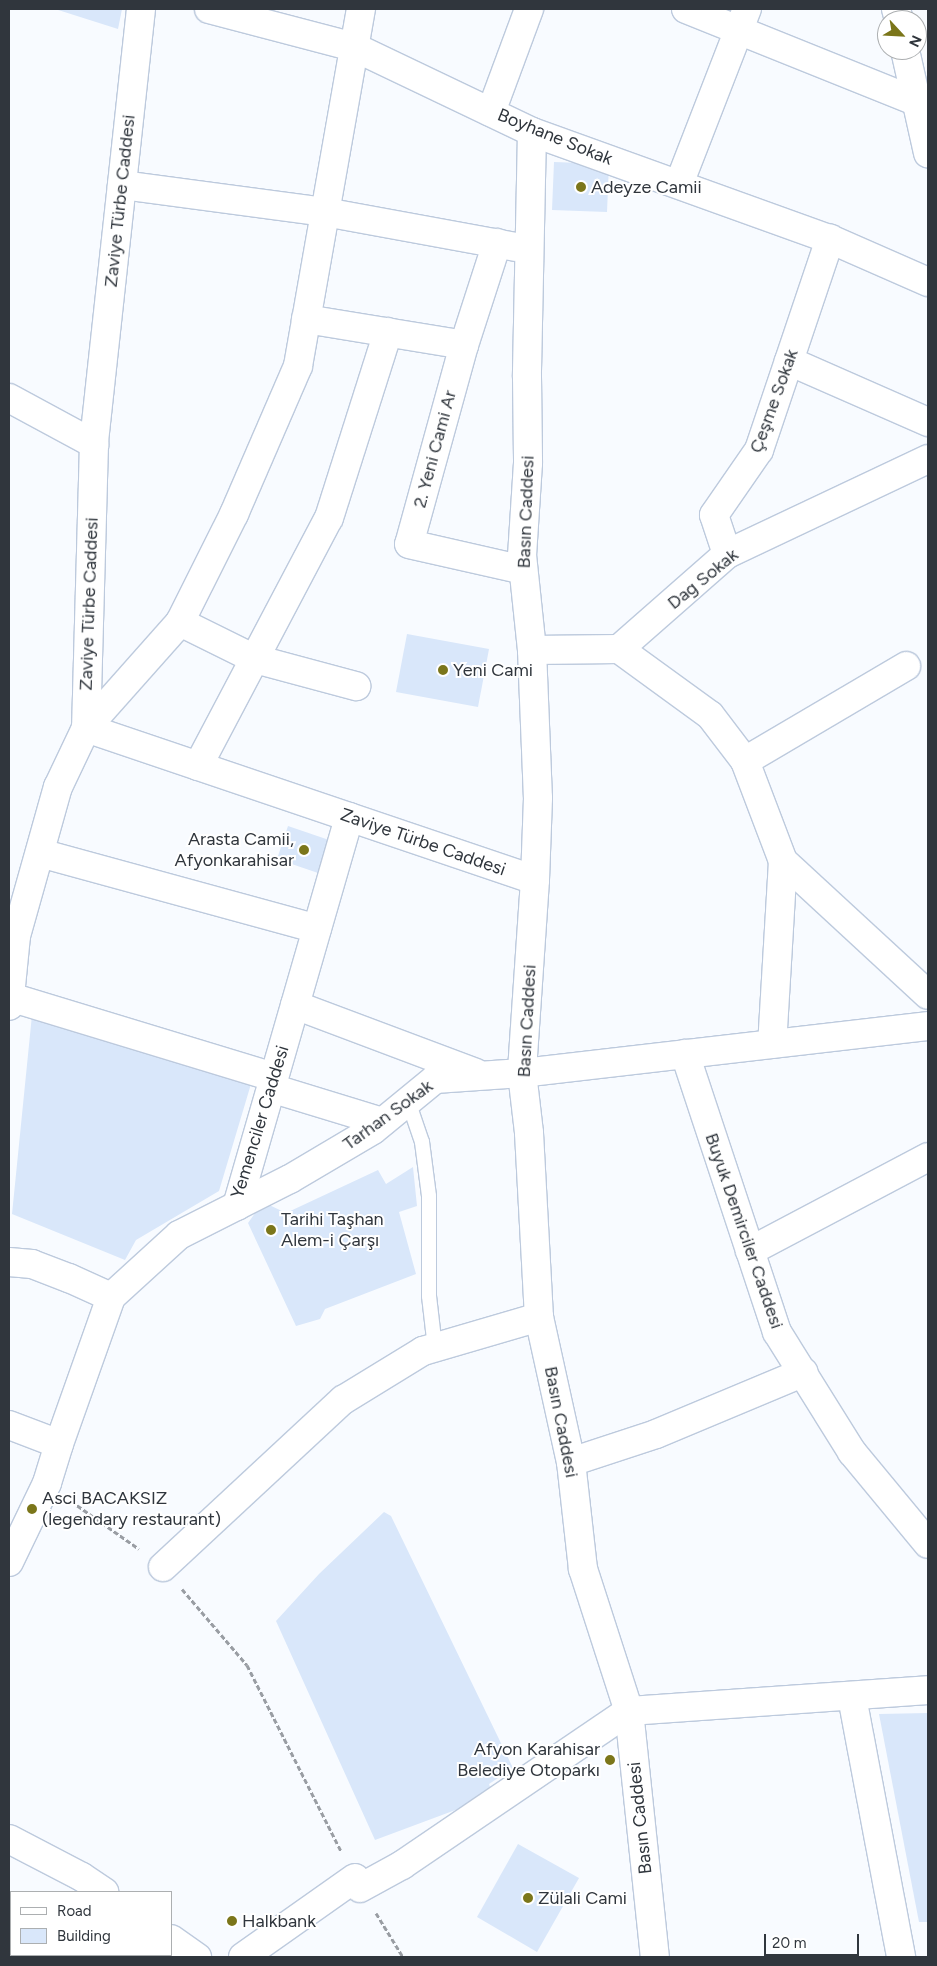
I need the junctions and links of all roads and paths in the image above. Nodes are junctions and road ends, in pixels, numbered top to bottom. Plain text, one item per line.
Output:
1 (141, 9) edge
2 (209, 9) edge
3 (361, 9) edge
4 (529, 9) edge
5 (686, 9) edge
6 (743, 19) edge
7 (354, 47) junction
8 (908, 60) edge
9 (917, 102) junction
10 (491, 112) junction
11 (532, 132) junction
12 (928, 153) edge
13 (679, 184) junction
14 (122, 185) junction
15 (325, 212) junction
16 (830, 239) junction
17 (497, 243) junction
18 (530, 249) junction
19 (928, 282) edge
20 (306, 319) junction
21 (388, 332) junction
22 (464, 345) junction
23 (789, 361) junction
24 (9, 398) edge
25 (928, 422) edge
26 (94, 444) junction
27 (928, 459) edge
28 (727, 554) junction
29 (524, 570) junction
30 (180, 622) junction
31 (619, 649) junction
32 (532, 650) junction
33 (256, 659) junction
34 (906, 666) dead end
35 (356, 686) dead end
36 (86, 728) junction
37 (745, 761) junction
38 (198, 766) junction
39 (350, 817) junction
40 (40, 853) junction
41 (783, 861) junction
42 (535, 880) junction
43 (317, 929) junction
44 (12, 935) edge
45 (924, 984) edge
46 (9, 1001) edge
47 (295, 1004) junction
48 (928, 1026) edge
49 (772, 1044) junction
50 (685, 1054) junction
51 (522, 1073) junction
52 (484, 1076) junction
53 (272, 1083) junction
54 (408, 1101) junction
55 (382, 1122) junction
56 (928, 1157) edge
57 (237, 1206) junction
58 (750, 1251) junction
59 (9, 1262) edge
60 (111, 1297) junction
61 (539, 1318) junction
62 (435, 1348) junction
63 (804, 1372) junction
64 (9, 1425) edge
65 (58, 1444) junction
66 (571, 1462) junction
67 (47, 1483) junction
68 (928, 1544) edge
69 (9, 1562) edge
70 (163, 1566) junction
71 (928, 1690) edge
72 (852, 1697) junction
73 (629, 1711) junction
74 (9, 1839) edge
75 (358, 1883) junction
76 (103, 1891) edge
77 (172, 1940) edge
78 (197, 1957) edge
79 (243, 1957) edge
80 (403, 1957) edge
81 (655, 1957) edge
82 (900, 1957) edge

1 - 14 street, Zaviye Türbe Caddesi
2 - 7 street, Boyhane Sokak
3 - 7 street
4 - 10 street
5 - 6 street
6 - 9 street
6 - 13 street
7 - 10 street, Boyhane Sokak
7 - 15 street
8 - 9 street
9 - 12 street
10 - 11 street, Boyhane Sokak
11 - 13 street, Boyhane Sokak
11 - 18 street, Basın Caddesi
13 - 16 street, Boyhane Sokak
14 - 15 street
14 - 26 street, Zaviye Türbe Caddesi
15 - 17 street
15 - 20 street
16 - 19 street, Boyhane Sokak
16 - 23 street, Çeşme Sokak
17 - 18 street
17 - 22 street, 2. Yeni Cami Ar
18 - 29 street, Basın Caddesi
20 - 21 street
20 - 30 street
21 - 22 street
21 - 33 street
22 - 29 street, 2. Yeni Cami Ar
23 - 25 street
23 - 28 street, Çeşme Sokak
24 - 26 street
26 - 36 street, Zaviye Türbe Caddesi
27 - 28 street, Dag Sokak
28 - 31 street, Dag Sokak
29 - 32 street, Basın Caddesi
30 - 33 street
30 - 36 street
31 - 32 street
31 - 37 street
32 - 42 street, Basın Caddesi
33 - 35 street
33 - 38 street
34 - 37 street
36 - 38 street, Zaviye Türbe Caddesi
36 - 40 street
37 - 41 street
38 - 39 street, Zaviye Türbe Caddesi
39 - 42 street, Zaviye Türbe Caddesi
39 - 43 street, Yemenciler Caddesi
40 - 43 street
40 - 44 street
41 - 45 street
41 - 49 street
42 - 51 street, Basın Caddesi
43 - 47 street, Yemenciler Caddesi
44 - 46 street
46 - 53 street
47 - 52 street
47 - 53 street, Yemenciler Caddesi
48 - 49 street, Tarhan Sokak
49 - 50 street, Tarhan Sokak
50 - 51 street, Tarhan Sokak
50 - 58 street, Buyuk Demirciler Caddesi
51 - 52 street, Tarhan Sokak
51 - 61 street, Basın Caddesi
52 - 54 street, Tarhan Sokak
53 - 55 street
53 - 57 street, Yemenciler Caddesi
54 - 55 street, Tarhan Sokak
54 - 62 lane
55 - 57 street, Tarhan Sokak
56 - 58 street
57 - 60 street, Yemenciler Caddesi
58 - 63 street, Buyuk Demirciler Caddesi
59 - 60 street
60 - 65 street, Yemenciler Caddesi
61 - 62 street
61 - 66 street, Basın Caddesi
62 - 70 street
63 - 66 street
63 - 68 street, Buyuk Demirciler Caddesi
64 - 65 street
65 - 67 street, Yemenciler Caddesi
66 - 73 street, Basın Caddesi
67 - 69 street, Yemenciler Caddesi
67 - 70 path
70 - 75 path
71 - 72 street
72 - 73 street
72 - 82 street
73 - 75 street
73 - 81 street, Basın Caddesi
74 - 76 street
75 - 79 street
75 - 80 path
77 - 78 street

